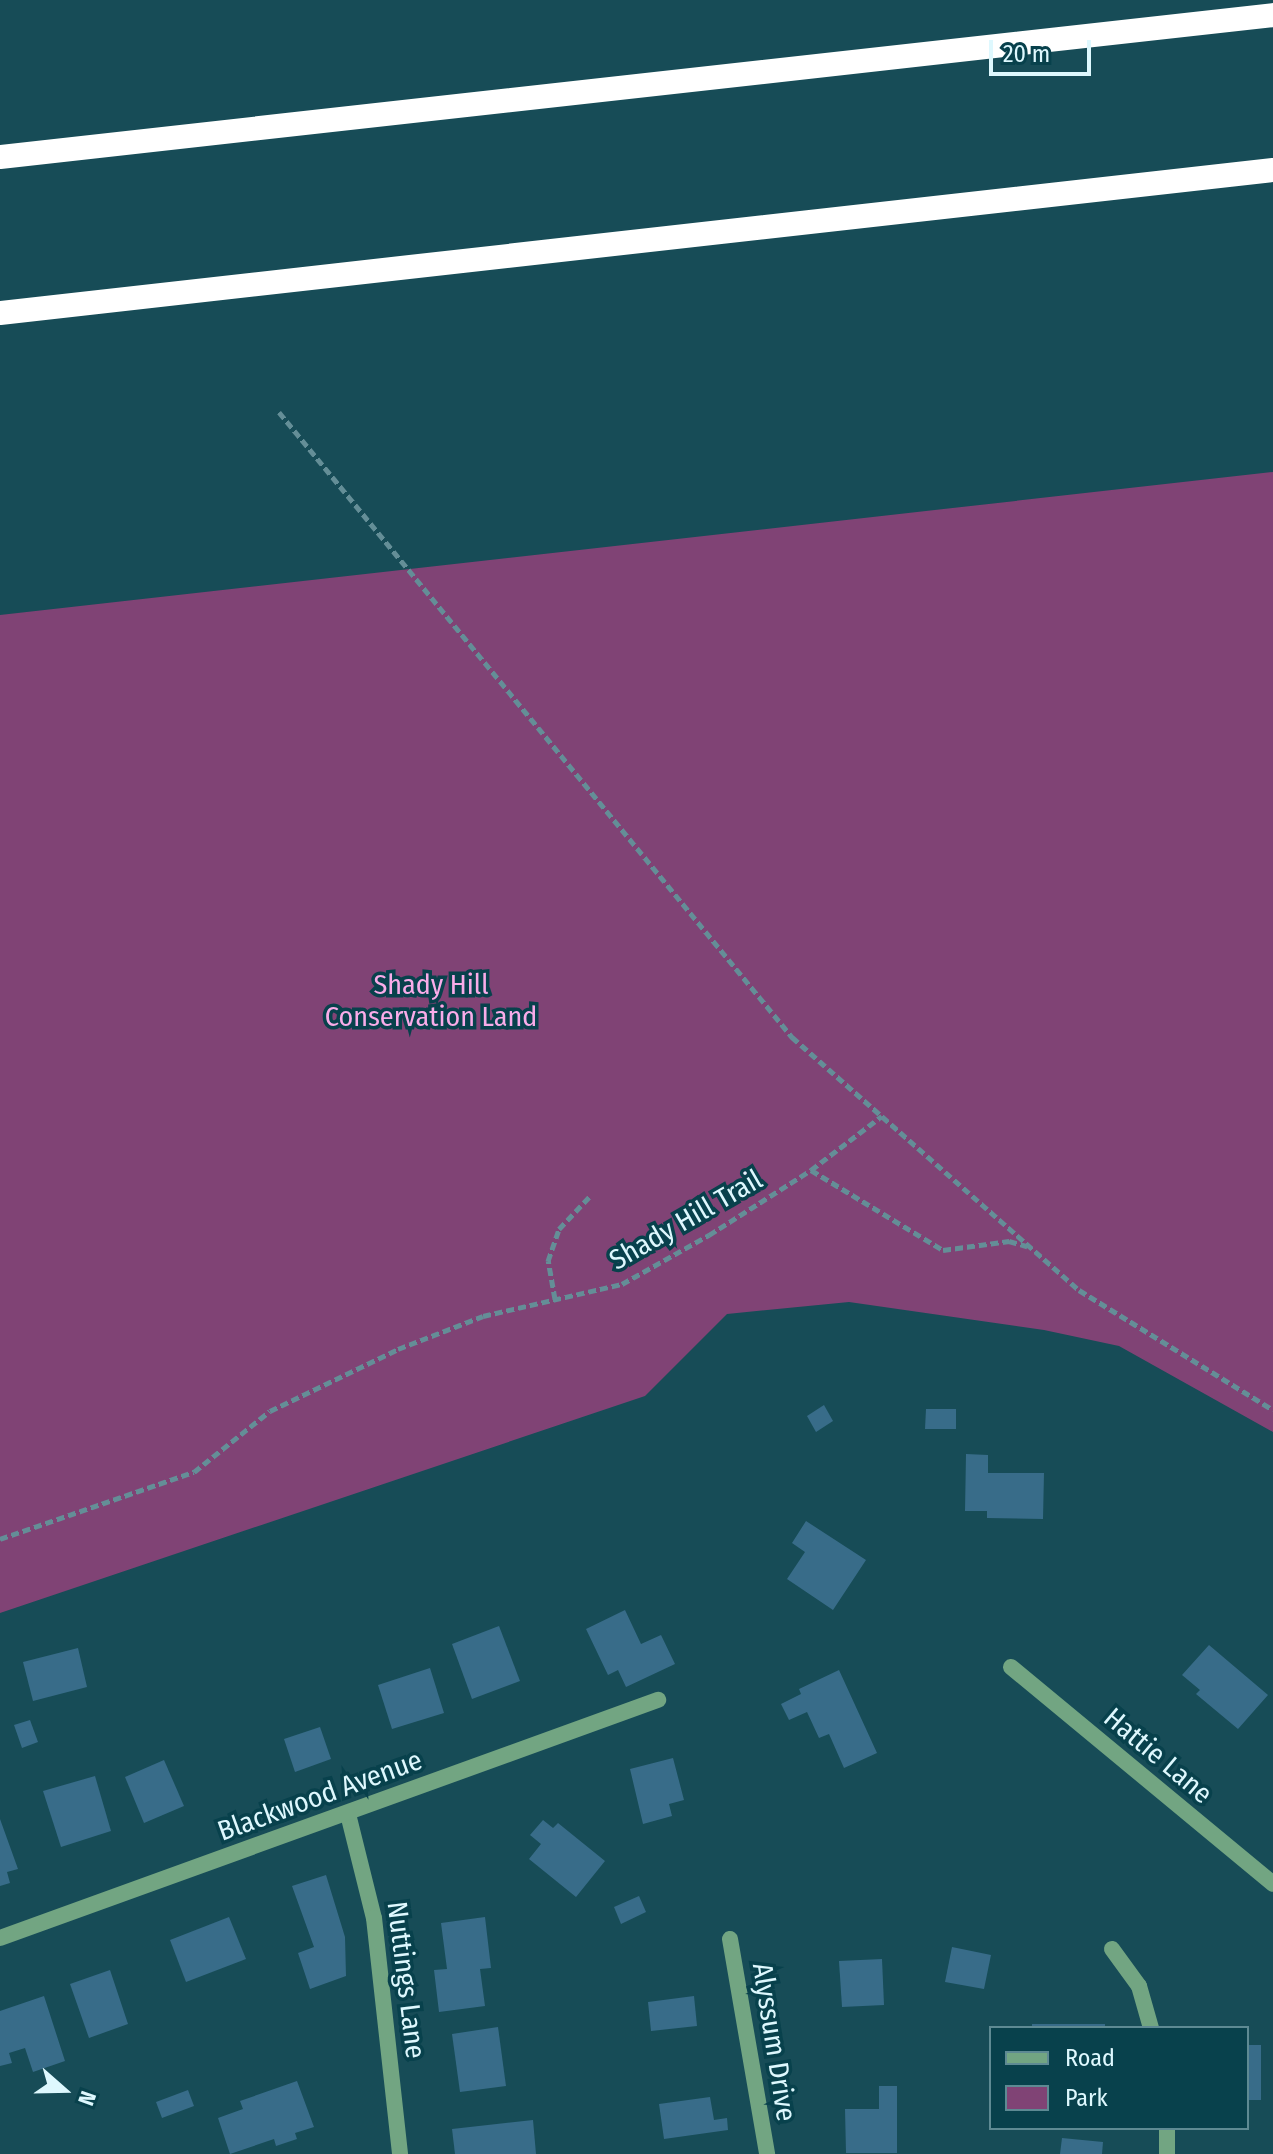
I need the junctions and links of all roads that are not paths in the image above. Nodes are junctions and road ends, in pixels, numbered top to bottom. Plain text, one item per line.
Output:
1 (1273, 15) edge
2 (0, 157) edge
3 (1273, 170) edge
4 (0, 313) edge
5 (1011, 1667) dead end
6 (658, 1700) dead end
7 (348, 1814) junction
8 (1273, 1884) edge
9 (0, 1938) edge
10 (730, 1939) dead end
11 (1112, 1949) dead end
12 (1150, 2026) edge
13 (1167, 2130) edge
14 (400, 2154) edge
15 (767, 2154) edge
16 (1167, 2154) edge

1 - 2 highway
3 - 4 highway
5 - 8 street, Hattie Lane
6 - 7 street, Blackwood Avenue
7 - 9 street, Blackwood Avenue
7 - 14 street, Nuttings Lane
10 - 15 street, Alyssum Drive
11 - 12 street
13 - 16 street

